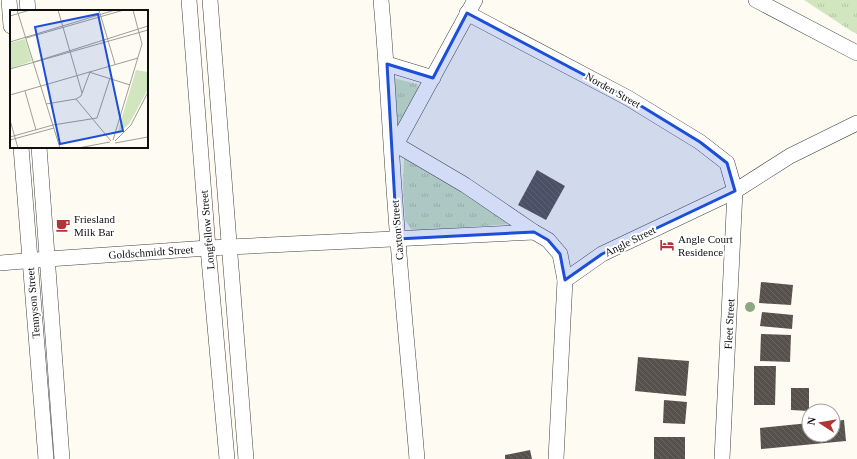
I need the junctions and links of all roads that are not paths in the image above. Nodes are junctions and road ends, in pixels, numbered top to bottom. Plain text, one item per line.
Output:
1 (9, 0) edge
2 (27, 0) edge
3 (189, 0) edge
4 (210, 0) edge
5 (381, 0) edge
6 (756, 0) edge
7 (471, 6) edge
8 (28, 10) edge
9 (10, 13) edge
10 (857, 53) edge
11 (387, 64) junction
12 (433, 78) junction
13 (857, 123) edge
14 (21, 148) edge
15 (39, 148) edge
16 (394, 149) junction
17 (735, 191) junction
18 (534, 232) junction
19 (397, 239) junction
20 (230, 247) junction
21 (208, 248) junction
22 (48, 258) junction
23 (30, 260) junction
24 (0, 263) edge
25 (565, 280) junction
26 (723, 458) edge
27 (46, 459) edge
28 (62, 459) edge
29 (227, 459) edge
30 (246, 459) edge
31 (418, 459) edge
32 (556, 459) edge

1 - 9 street
2 - 8 street
3 - 21 street, Longfellow Street
4 - 20 street, Longfellow Street
5 - 11 street, Caxton Street
6 - 10 street
7 - 12 street
7 - 17 street, Norden Street
11 - 12 street
11 - 16 street, Caxton Street
12 - 16 street
13 - 17 street, Angle Street
14 - 23 street, Tennyson Street
15 - 22 street, Tennyson Street
16 - 18 street
16 - 19 street, Caxton Street
17 - 25 street, Angle Street
17 - 26 street, Fleet Street
18 - 19 street, Goldschmidt Street
18 - 25 street
19 - 20 street, Goldschmidt Street
19 - 31 street, Caxton Street
20 - 21 street, Goldschmidt Street
20 - 30 street, Longfellow Street
21 - 22 street, Goldschmidt Street
21 - 29 street, Longfellow Street
22 - 23 street, Goldschmidt Street
22 - 28 street, Tennyson Street
23 - 24 street, Goldschmidt Street
23 - 27 street, Tennyson Street
25 - 32 street

